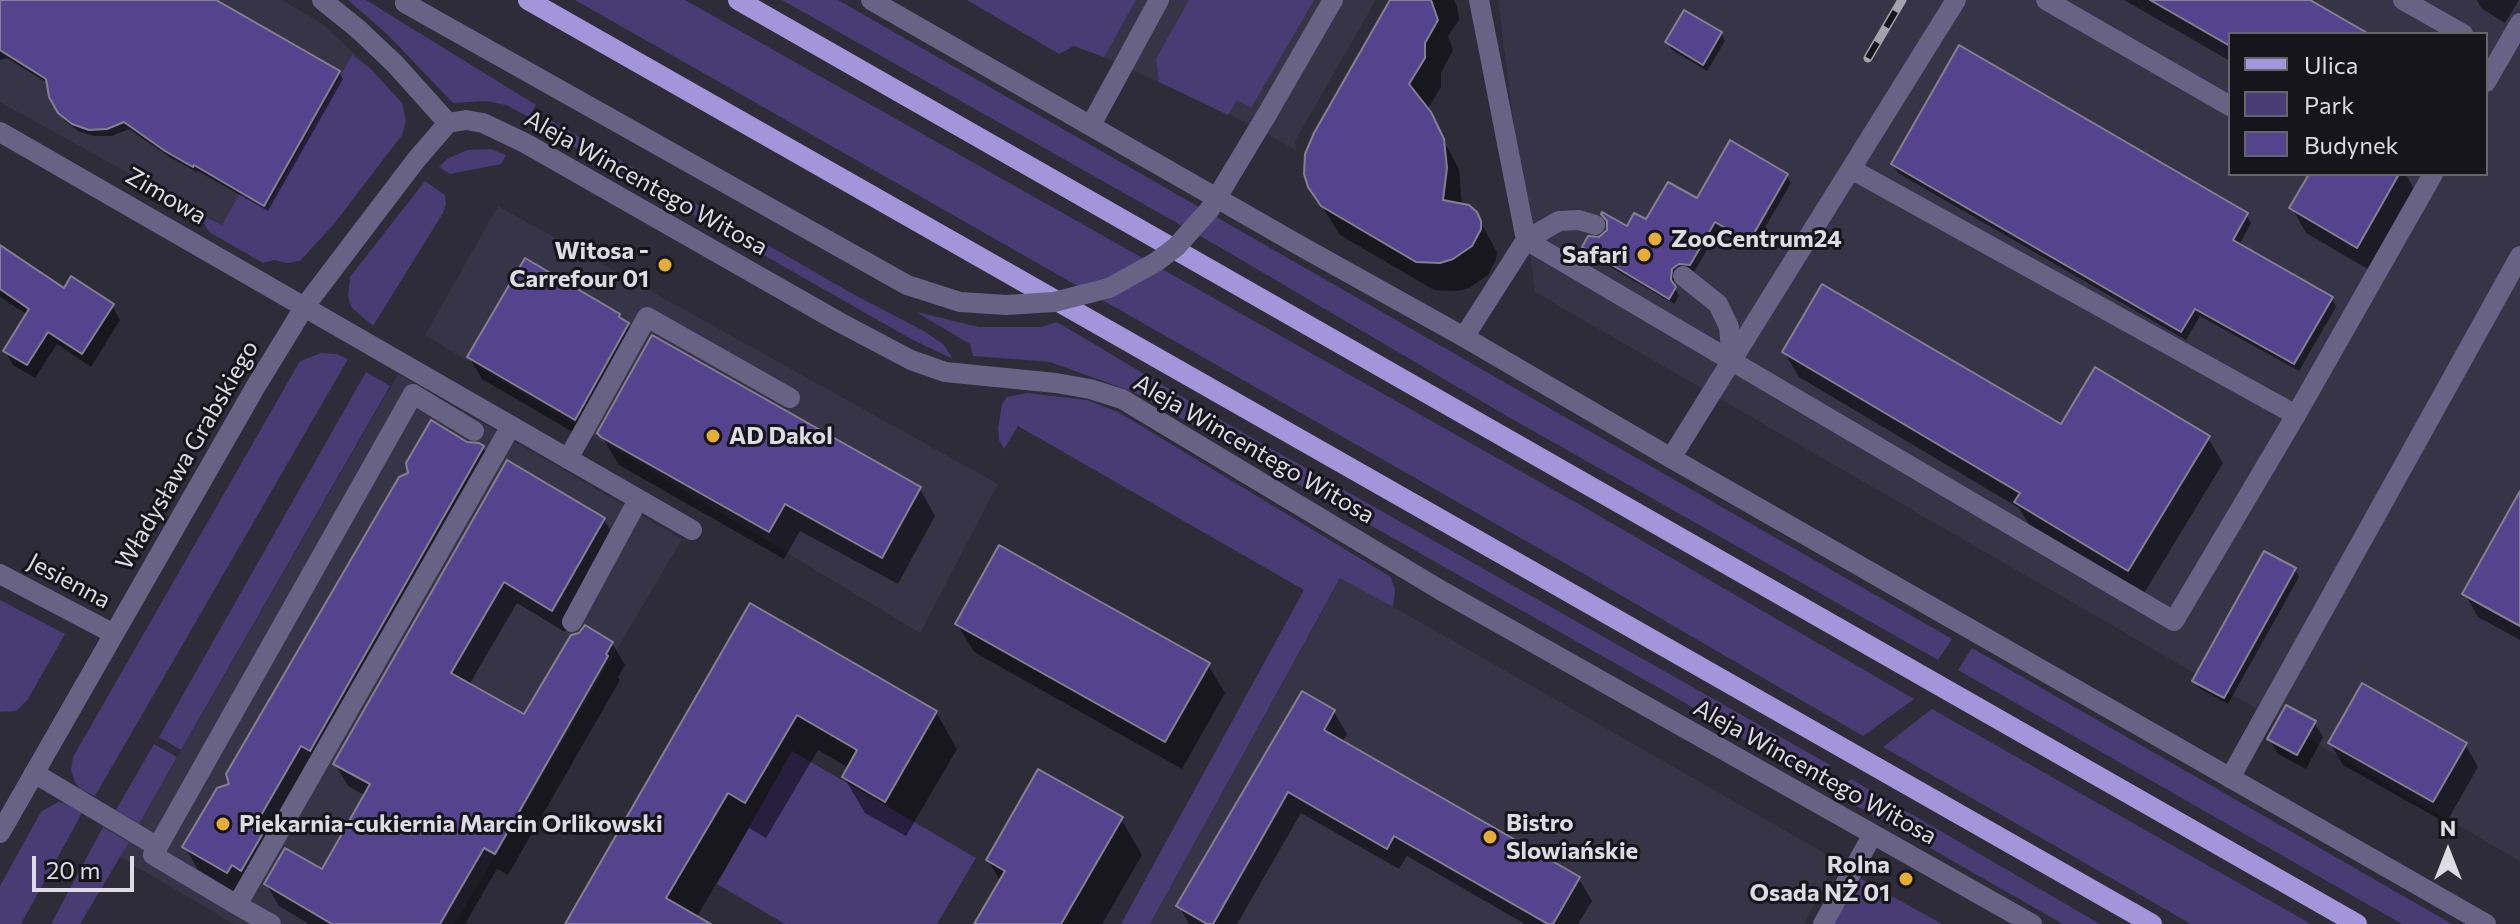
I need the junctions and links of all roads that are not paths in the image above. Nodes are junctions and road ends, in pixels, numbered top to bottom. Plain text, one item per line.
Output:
1 (322, 0) edge
2 (528, 0) edge
3 (738, 0) edge
4 (871, 0) edge
5 (1159, 0) edge
6 (1333, 0) edge
7 (1479, 0) edge
8 (1956, 0) edge
9 (2046, 0) edge
10 (2403, 0) edge
11 (402, 1) edge
12 (2520, 23) edge
13 (2459, 32) edge
14 (2494, 51) edge
15 (2488, 74) edge
16 (2228, 105) edge
17 (448, 123) junction
18 (1091, 125) junction
19 (0, 132) edge
20 (1851, 169) junction
21 (2432, 176) edge
22 (1595, 225) dead end
23 (1526, 240) junction
24 (2520, 256) edge
25 (1683, 276) dead end
26 (305, 306) junction
27 (1464, 337) junction
28 (1732, 360) junction
29 (790, 398) dead end
30 (2296, 415) junction
31 (511, 426) junction
32 (474, 431) dead end
33 (1671, 458) junction
34 (568, 459) junction
35 (638, 500) junction
36 (692, 530) dead end
37 (0, 574) edge
38 (572, 622) dead end
39 (114, 634) junction
40 (34, 773) junction
41 (2230, 778) junction
42 (0, 833) edge
43 (1873, 834) junction
44 (158, 847) junction
45 (237, 905) junction
46 (271, 924) edge
47 (1823, 924) edge
48 (2032, 924) edge
49 (2152, 924) edge
50 (2357, 924) edge
51 (2486, 924) edge

1 - 17 street
2 - 49 main road, Aleja Wincentego Witosa
3 - 50 main road
4 - 18 street
5 - 18 street
6 - 11 street, bridge
7 - 23 street
8 - 20 street
9 - 16 street
10 - 13 street
12 - 14 street
14 - 15 street
17 - 26 street, Władysława Grabskiego
17 - 43 street, Aleja Wincentego Witosa
18 - 27 street
19 - 26 street, Zimowa
20 - 28 street
20 - 30 street
21 - 30 street
22 - 23 street
23 - 27 street
23 - 28 street
24 - 41 street
25 - 28 street
26 - 31 street, Zimowa
26 - 39 street, Władysława Grabskiego
27 - 33 street
28 - 30 street
28 - 33 street
29 - 34 street
31 - 34 street, Zimowa
31 - 45 street
32 - 44 street
33 - 41 street
34 - 35 street, Zimowa
35 - 36 street, Zimowa
35 - 38 street
37 - 39 street, Jesienna
39 - 40 street, Władysława Grabskiego
40 - 42 street, Władysława Grabskiego
40 - 44 street
41 - 51 street
43 - 47 street
43 - 48 street, Aleja Wincentego Witosa
44 - 45 street
45 - 46 street

